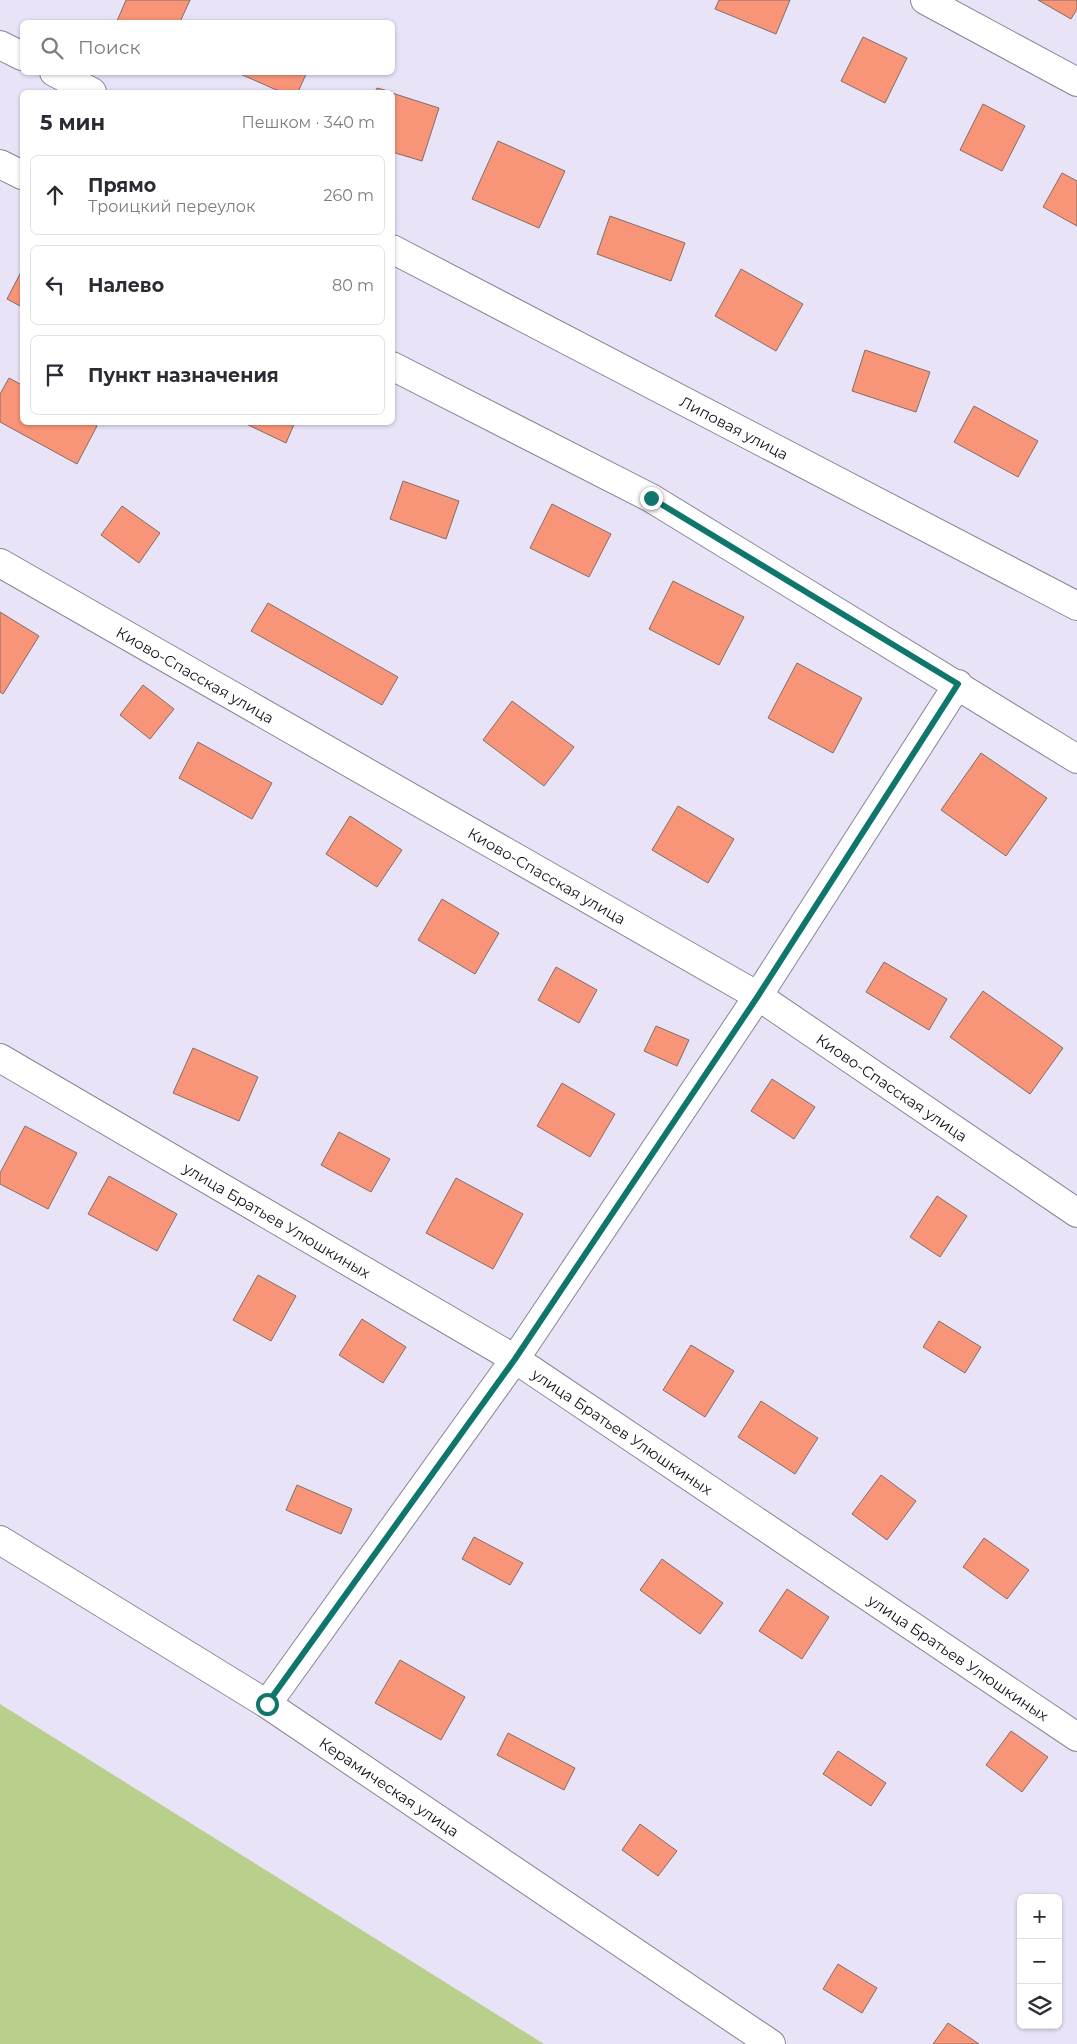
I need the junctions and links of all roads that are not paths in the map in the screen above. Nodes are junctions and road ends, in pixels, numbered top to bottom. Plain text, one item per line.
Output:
1 (925, 0) edge
2 (0, 44) edge
3 (20, 55) edge
4 (60, 75) edge
5 (1077, 82) edge
6 (88, 90) edge
7 (0, 164) edge
8 (20, 174) edge
9 (395, 251) edge
10 (395, 368) edge
11 (0, 563) edge
12 (1077, 606) edge
13 (958, 684) junction
14 (1077, 759) edge
15 (758, 996) junction
16 (0, 1058) edge
17 (1077, 1213) edge
18 (515, 1359) junction
19 (0, 1540) edge
20 (267, 1704) junction
21 (1077, 1737) edge
22 (771, 2044) edge

1 - 5 street
2 - 3 street
4 - 6 street
7 - 8 street
9 - 12 street, Липовая улица
10 - 13 street
11 - 15 street, Киово-Спасская улица
13 - 14 street
13 - 15 street
15 - 17 street, Киово-Спасская улица
15 - 18 street
16 - 18 street, улица Братьев Улюшкиных
18 - 20 street
18 - 21 street, улица Братьев Улюшкиных
19 - 20 street, Керамическая улица
20 - 22 street, Керамическая улица

